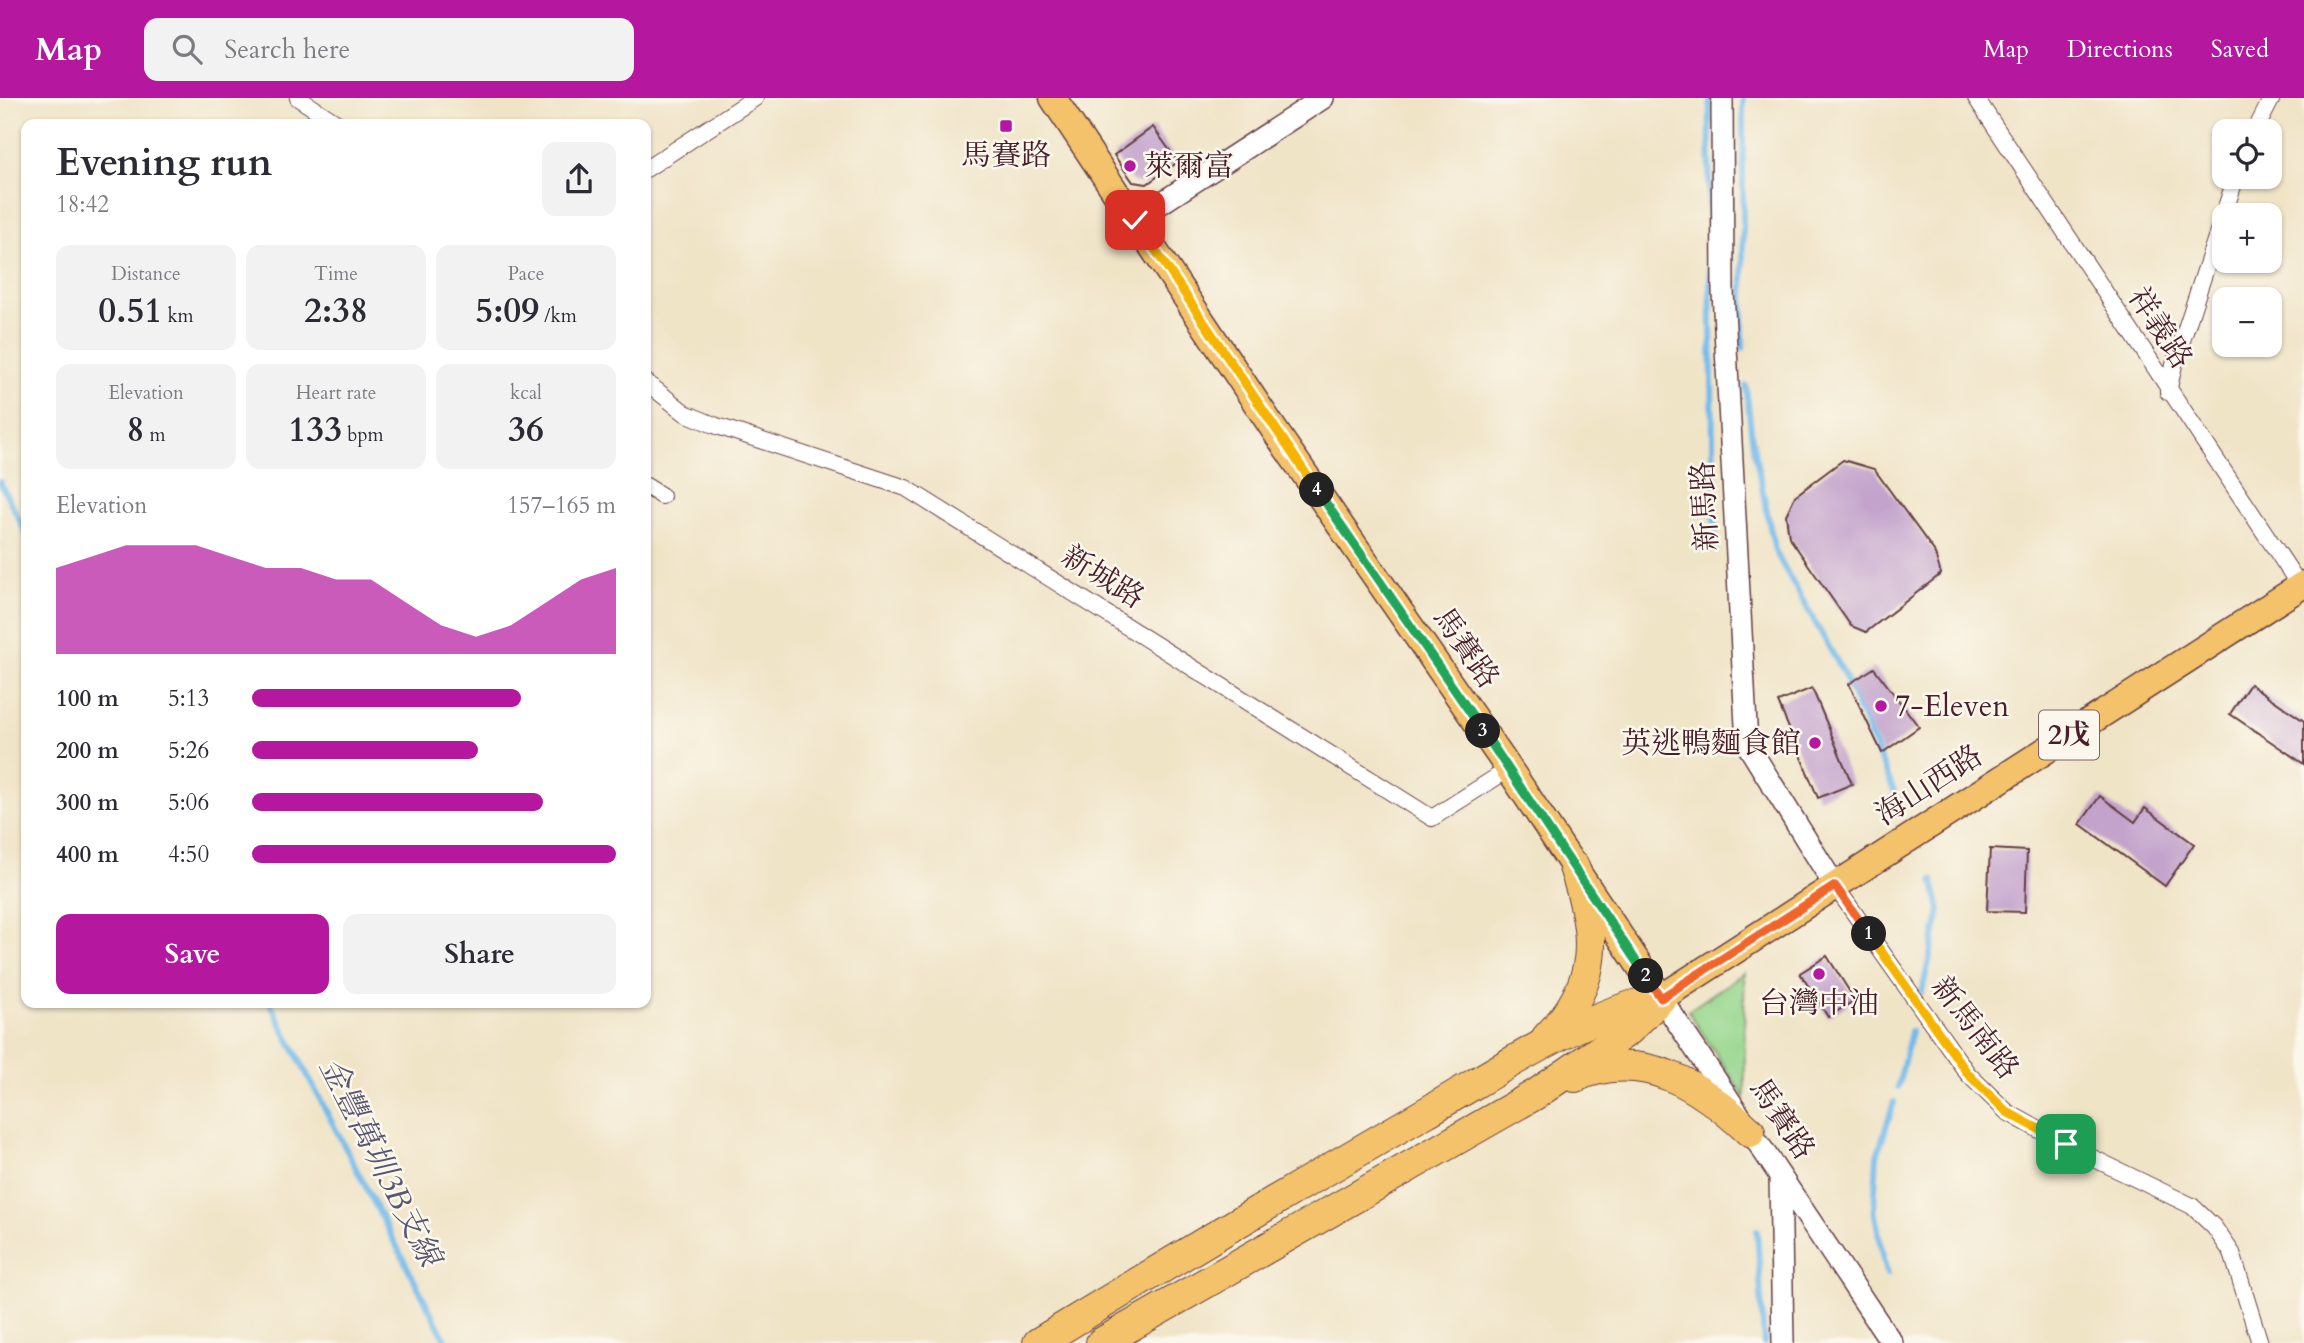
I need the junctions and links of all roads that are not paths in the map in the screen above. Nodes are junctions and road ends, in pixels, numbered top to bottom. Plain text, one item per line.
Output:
1 (298, 98) edge
2 (755, 98) edge
3 (1053, 98) edge
4 (1323, 98) edge
5 (1721, 98) edge
6 (1976, 98) edge
7 (2272, 98) edge
8 (330, 119) edge
9 (2261, 119) edge
10 (651, 166) edge
11 (2232, 189) edge
12 (1135, 220) junction
13 (651, 386) edge
14 (2168, 391) junction
15 (651, 489) edge
16 (662, 496) dead end
17 (2302, 585) edge
18 (1509, 769) junction
19 (1574, 867) junction
20 (1835, 886) junction
21 (1661, 998) junction
22 (1533, 1051) junction
23 (1536, 1094) junction
24 (1750, 1132) junction
25 (1780, 1176) junction
26 (1038, 1343) edge
27 (1101, 1343) edge
28 (1783, 1343) edge
29 (1892, 1343) edge
30 (2260, 1343) edge

1 - 8 street
2 - 10 street
3 - 12 main road, 馬賽路
4 - 12 street
5 - 20 street, 新馬路
6 - 14 street, 祥義路
7 - 9 street
11 - 14 street
12 - 18 main road, 馬賽路
13 - 18 street, 新城路
14 - 17 street, 祥義路
15 - 16 street
17 - 20 main road, 海山西路 / 2戊
18 - 19 main road, 馬賽路
19 - 21 main road, 馬賽路
19 - 22 highway
20 - 21 main road, 海山西路 / 2戊
20 - 30 street, 新馬南路
21 - 22 highway
21 - 23 highway
21 - 24 street, 馬賽路
22 - 26 highway
23 - 24 highway
23 - 27 highway
24 - 25 street, 馬賽路
25 - 28 street
25 - 29 street, 馬賽路

